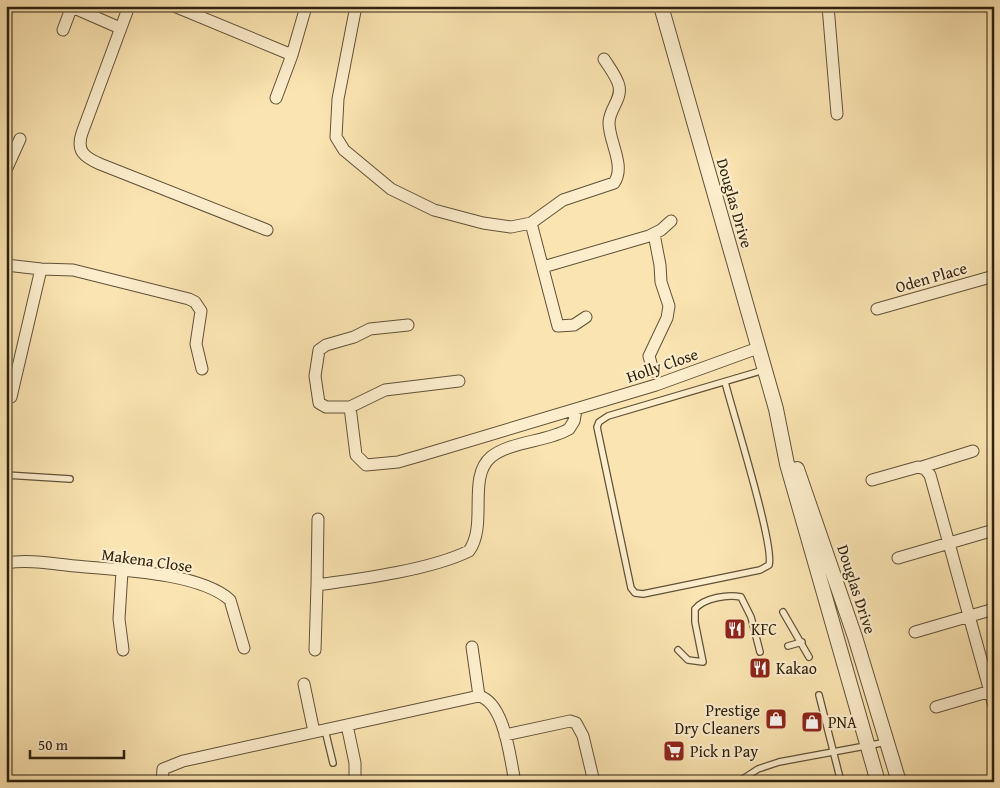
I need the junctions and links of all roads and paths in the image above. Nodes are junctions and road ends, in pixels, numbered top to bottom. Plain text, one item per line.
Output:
1 (129, 6) edge
2 (174, 6) edge
3 (356, 6) edge
4 (662, 6) edge
5 (828, 6) edge
6 (72, 7) edge
7 (305, 10) dead end
8 (120, 28) junction
9 (63, 30) dead end
10 (292, 55) junction
11 (604, 59) dead end
12 (276, 98) dead end
13 (838, 114) dead end
14 (20, 139) dead end
15 (6, 170) edge
16 (671, 221) dead end
17 (531, 222) junction
18 (267, 230) dead end
19 (654, 234) junction
20 (6, 265) edge
21 (543, 267) junction
22 (41, 269) junction
23 (994, 276) edge
24 (877, 309) dead end
25 (586, 317) dead end
26 (408, 325) dead end
27 (758, 348) junction
28 (202, 369) dead end
29 (764, 370) junction
30 (653, 371) dead end
31 (459, 381) dead end
32 (725, 382) junction
33 (11, 397) dead end
34 (350, 407) junction
35 (776, 409) junction
36 (576, 410) junction
37 (973, 452) dead end
38 (922, 467) junction
39 (6, 475) edge
40 (70, 479) dead end
41 (872, 480) dead end
42 (318, 519) dead end
43 (994, 530) edge
44 (949, 544) junction
45 (898, 558) dead end
46 (6, 563) edge
47 (122, 571) junction
48 (317, 585) junction
49 (994, 610) edge
50 (783, 612) dead end
51 (969, 616) junction
52 (915, 632) dead end
53 (802, 642) junction
54 (788, 646) dead end
55 (472, 647) dead end
56 (244, 648) dead end
57 (123, 650) dead end
58 (315, 650) dead end
59 (678, 650) dead end
60 (760, 652) dead end
61 (809, 657) dead end
62 (304, 684) dead end
63 (992, 690) edge
64 (819, 695) dead end
65 (479, 696) junction
66 (994, 706) edge
67 (936, 707) dead end
68 (347, 725) junction
69 (320, 731) junction
70 (505, 736) junction
71 (887, 742) junction
72 (868, 746) junction
73 (834, 753) junction
74 (333, 763) dead end
75 (162, 782) edge
76 (355, 782) edge
77 (515, 782) edge
78 (594, 782) edge
79 (738, 782) edge
80 (840, 782) edge
81 (878, 782) edge
82 (899, 782) edge

1 - 8 street
2 - 10 street
3 - 17 street
4 - 27 street, Douglas Drive
5 - 13 street
6 - 8 street
6 - 9 street
7 - 10 street
8 - 18 street
10 - 12 street
11 - 17 street
14 - 15 street
16 - 19 street
17 - 21 street
19 - 21 street
19 - 30 street
20 - 22 street
21 - 25 street
22 - 28 street
22 - 33 street
23 - 24 street, Oden Place
26 - 34 street
27 - 29 street, Douglas Drive
27 - 36 street, Holly Close
29 - 32 lane
29 - 35 street, Douglas Drive
31 - 34 street
32 - 32 lane
34 - 36 street, Holly Close
35 - 71 street, Douglas Drive
35 - 72 street, Douglas Drive
36 - 48 street
37 - 38 street
38 - 41 street
38 - 44 street
39 - 40 lane
42 - 48 street
43 - 44 street
44 - 45 street
44 - 51 street
46 - 47 street, Makena Close
47 - 56 street, Makena Close
47 - 57 street
48 - 58 street
49 - 51 street
50 - 53 lane
51 - 52 street
51 - 63 street
53 - 54 lane
53 - 61 lane
55 - 65 street
59 - 60 lane
62 - 69 street
63 - 66 street
63 - 67 street
64 - 73 lane
65 - 68 street
65 - 70 street
68 - 69 street
68 - 76 street
69 - 74 lane
69 - 75 street
70 - 77 street
70 - 78 street
71 - 72 lane
71 - 82 street, Douglas Drive
72 - 73 lane
72 - 81 street, Douglas Drive
73 - 79 lane
73 - 80 lane

